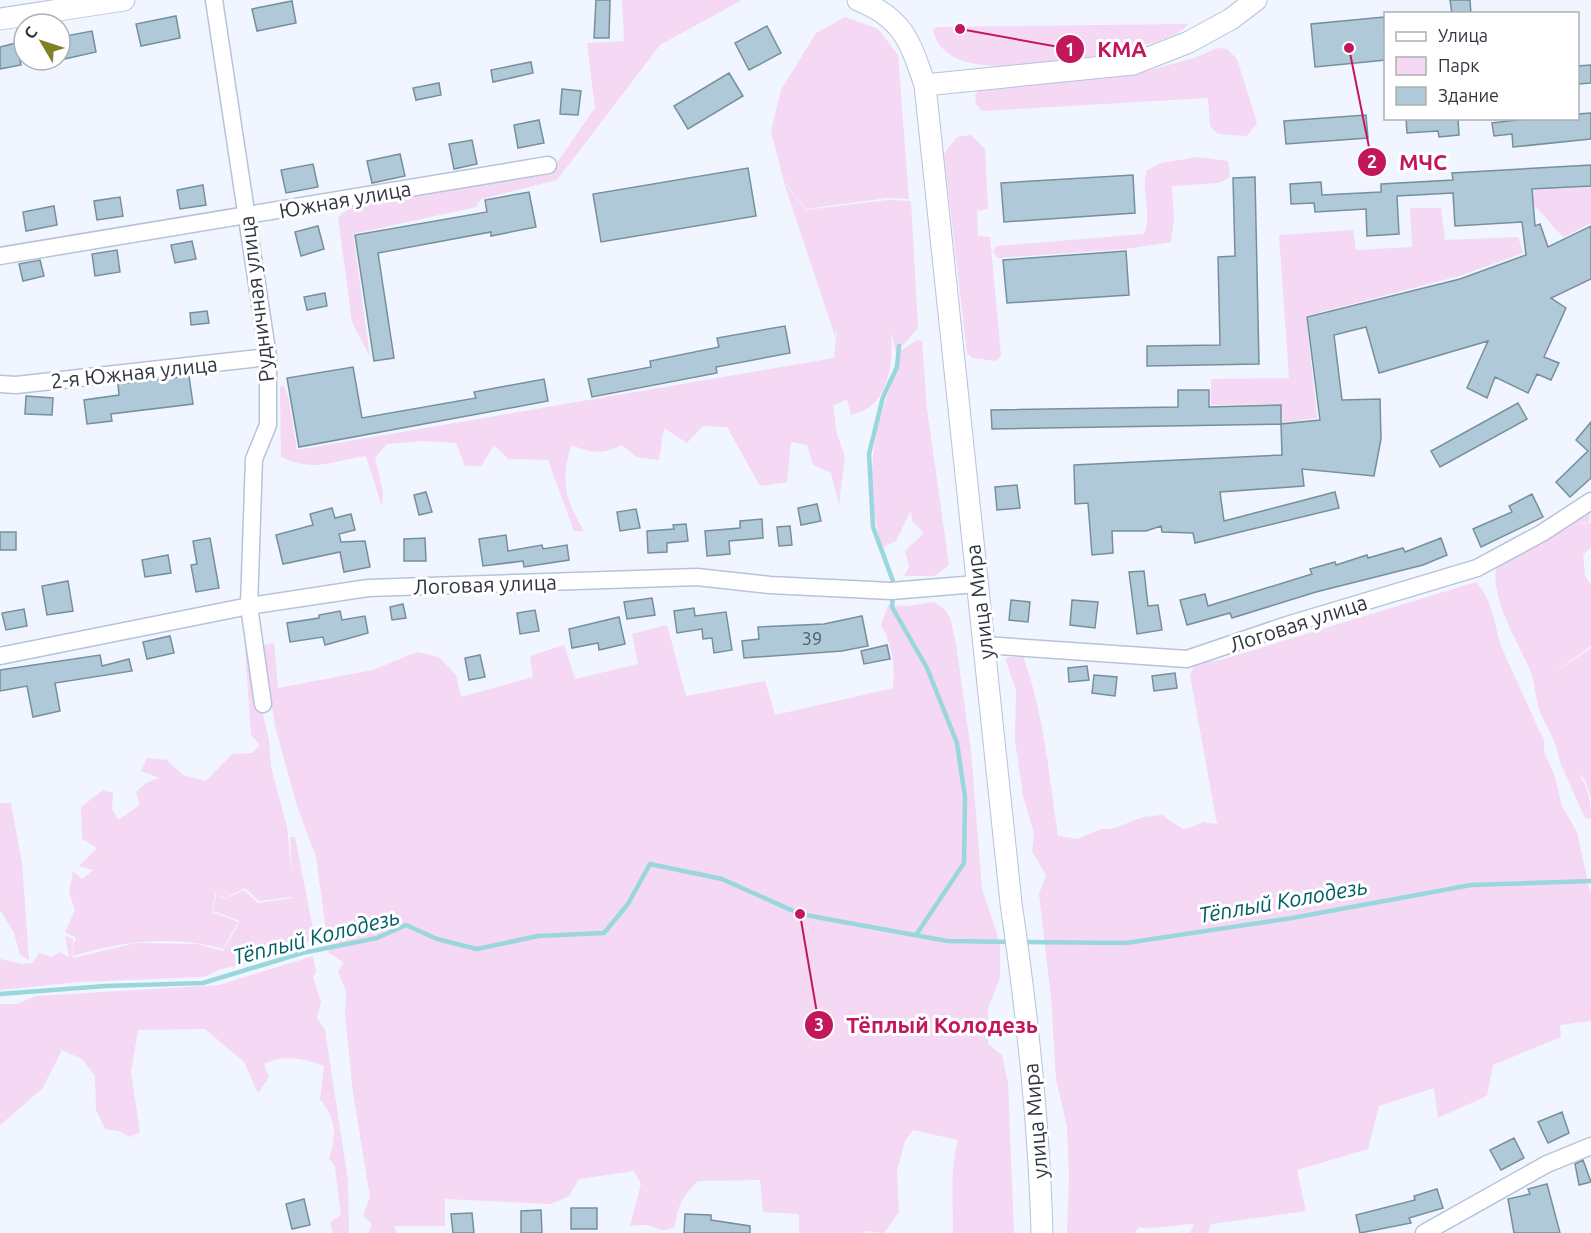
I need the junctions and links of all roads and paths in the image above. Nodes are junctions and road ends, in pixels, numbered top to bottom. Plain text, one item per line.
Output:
1 (124, 0) edge
2 (214, 0) edge
3 (858, 0) edge
4 (1256, 0) edge
5 (0, 19) edge
6 (925, 85) junction
7 (548, 165) dead end
8 (247, 216) junction
9 (0, 256) edge
10 (268, 357) junction
11 (0, 384) edge
12 (1591, 501) edge
13 (976, 584) junction
14 (249, 606) junction
15 (984, 645) junction
16 (0, 656) edge
17 (263, 704) dead end
18 (1591, 1146) edge
19 (1042, 1233) edge
20 (1424, 1233) edge

1 - 5 street
2 - 8 street, Рудничная улица
3 - 6 street, улица Мира
4 - 6 street
6 - 13 street, улица Мира
7 - 8 street, Южная улица
8 - 9 street, Южная улица
8 - 10 street, Рудничная улица
10 - 11 street, 2-я Южная улица
10 - 14 street, Рудничная улица
12 - 15 street, Логовая улица
13 - 14 street, Логовая улица
13 - 15 street, улица Мира
14 - 16 street, Логовая улица
14 - 17 street, Рудничная улица
15 - 19 street, улица Мира
18 - 20 street

